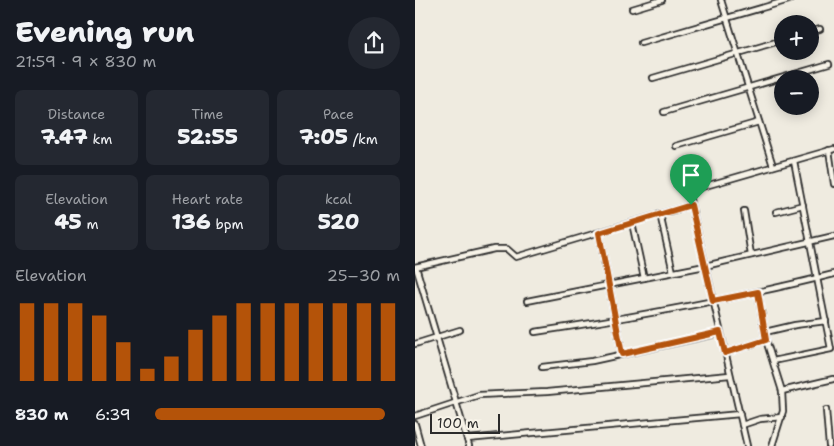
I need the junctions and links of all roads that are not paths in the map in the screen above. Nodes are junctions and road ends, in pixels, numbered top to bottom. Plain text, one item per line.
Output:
1 (662, 0) edge
2 (721, 0) edge
3 (789, 0) edge
4 (633, 9) dead end
5 (727, 18) junction
6 (641, 43) dead end
7 (774, 43) edge
8 (737, 53) junction
9 (829, 64) dead end
10 (653, 78) dead end
11 (748, 88) junction
12 (665, 112) dead end
13 (759, 122) junction
14 (676, 146) dead end
15 (832, 149) edge
16 (794, 161) junction
17 (773, 166) junction
18 (834, 184) edge
19 (691, 205) junction
20 (803, 206) junction
21 (744, 211) dead end
22 (776, 212) dead end
23 (660, 214) junction
24 (632, 223) junction
25 (599, 233) junction
26 (834, 236) edge
27 (809, 241) junction
28 (751, 255) junction
29 (705, 266) junction
30 (415, 267) edge
31 (673, 272) junction
32 (834, 274) edge
33 (644, 278) junction
34 (818, 278) junction
35 (610, 286) junction
36 (758, 292) junction
37 (527, 301) dead end
38 (713, 301) junction
39 (615, 320) junction
40 (826, 321) junction
41 (460, 330) dead end
42 (535, 332) dead end
43 (720, 332) junction
44 (765, 332) junction
45 (437, 337) junction
46 (766, 340) junction
47 (415, 344) edge
48 (833, 349) edge
49 (725, 353) junction
50 (622, 354) junction
51 (773, 361) junction
52 (542, 367) dead end
53 (730, 375) junction
54 (833, 379) dead end
55 (782, 390) junction
56 (456, 401) junction
57 (826, 410) dead end
58 (740, 414) junction
59 (415, 416) edge
60 (782, 417) junction
61 (415, 424) edge
62 (742, 425) junction
63 (467, 439) junction
64 (421, 446) edge
65 (469, 446) edge
66 (747, 446) edge
67 (772, 446) edge
68 (829, 446) edge

1 - 4 street
2 - 5 street
3 - 5 street
5 - 6 street
5 - 8 street
7 - 8 street
8 - 10 street
8 - 11 street
9 - 11 street
11 - 12 street
11 - 13 street
13 - 14 street
13 - 17 street
15 - 16 street
15 - 18 street
16 - 17 street
16 - 20 street
17 - 19 street
19 - 23 street
19 - 29 street
20 - 22 street
20 - 27 street
21 - 28 street
23 - 24 street
23 - 31 street
24 - 25 street
24 - 33 street
25 - 30 street
25 - 35 street
26 - 27 street
27 - 28 street
27 - 34 street
28 - 29 street
29 - 31 street
29 - 38 street
30 - 45 street
31 - 33 street
32 - 34 street
33 - 35 street
34 - 36 street
34 - 40 street
35 - 37 street
35 - 39 street
36 - 38 street
36 - 44 street
38 - 39 street
38 - 43 street
39 - 42 street
39 - 50 street
40 - 44 street
40 - 48 street
41 - 45 street
43 - 49 street
43 - 50 street
44 - 46 street
45 - 47 street
45 - 56 street
46 - 49 street
46 - 51 street
48 - 51 street
49 - 53 street
50 - 52 street
51 - 55 street
53 - 56 street
53 - 58 street
54 - 55 street
55 - 60 street
56 - 59 street
56 - 63 street
57 - 68 street
58 - 62 street
58 - 63 street
60 - 62 street
60 - 67 street
61 - 64 street
62 - 66 street
63 - 65 street

